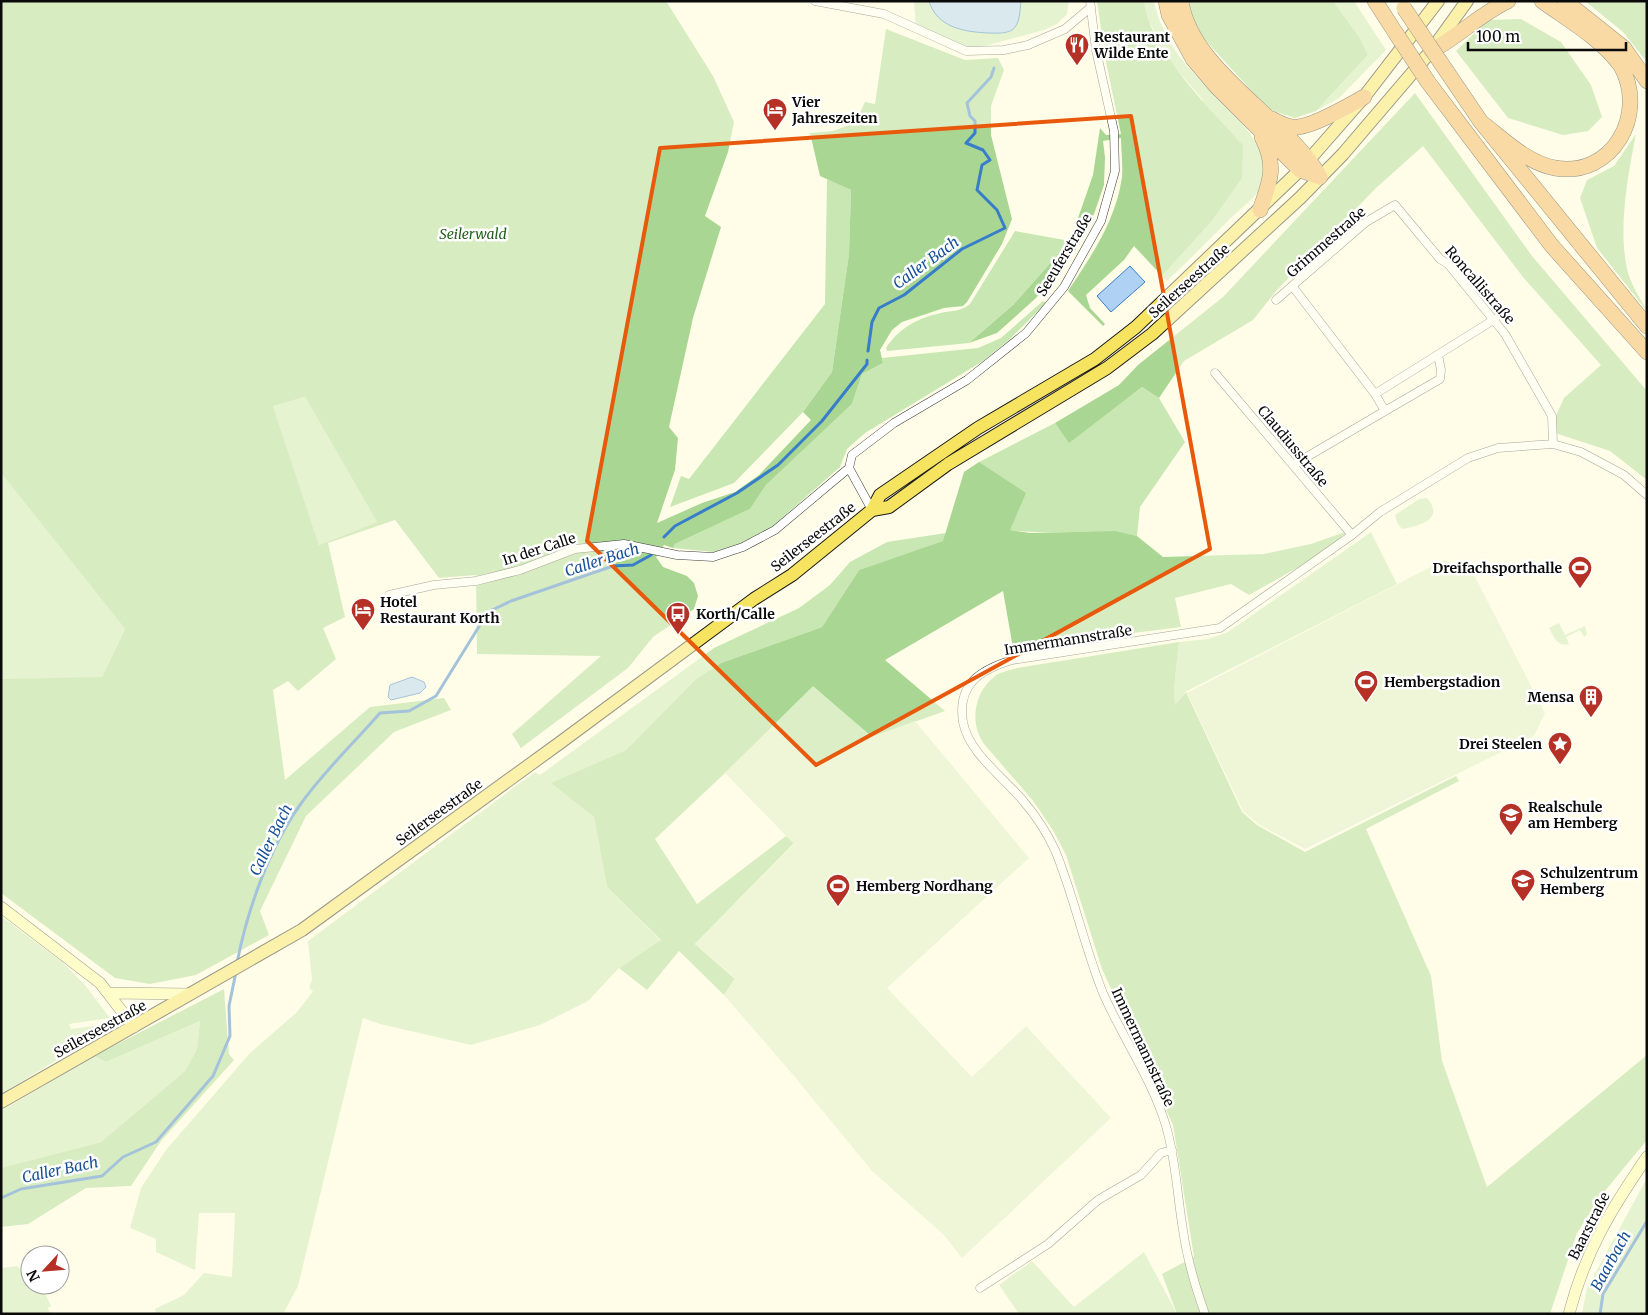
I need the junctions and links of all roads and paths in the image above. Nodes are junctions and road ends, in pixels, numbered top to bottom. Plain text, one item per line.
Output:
1 (815, 1) edge
2 (1166, 1) edge
3 (1181, 1) edge
4 (1375, 1) edge
5 (1438, 1) edge
6 (1467, 1) edge
7 (1508, 1) edge
8 (1542, 1) edge
9 (1565, 1) edge
10 (1090, 4) edge
11 (1402, 5) edge
12 (1436, 57) junction
13 (1647, 81) edge
14 (1364, 97) junction
15 (1258, 110) junction
16 (1481, 122) junction
17 (1258, 130) junction
18 (1305, 164) junction
19 (1320, 177) junction
20 (1394, 205) joint
21 (1260, 210) junction
22 (1293, 287) junction
23 (1276, 300) dead end
24 (1495, 319) junction
25 (1647, 326) edge
26 (1647, 352) edge
27 (1438, 355) junction
28 (1215, 373) dead end
29 (1374, 394) junction
30 (1385, 411) junction
31 (1553, 444) junction
32 (1292, 465) junction
33 (849, 468) junction
34 (1647, 495) edge
35 (872, 510) junction
36 (1352, 535) junction
37 (389, 595) dead end
38 (1, 907) edge
39 (109, 993) junction
40 (192, 994) junction
41 (134, 1028) junction
42 (1, 1102) edge
43 (1172, 1150) junction
44 (1647, 1157) edge
45 (980, 1288) dead end
46 (1205, 1314) edge
47 (1569, 1314) edge

1 - 10 street
2 - 17 highway
3 - 15 highway
4 - 26 highway, bridge
5 - 14 main road, Seilerseestraße
6 - 12 main road, Seilerseestraße
7 - 12 highway
8 - 16 highway
9 - 13 highway
10 - 33 street, Seeuferstraße
11 - 12 highway, bridge
12 - 16 highway
12 - 19 main road, Seilerseestraße
14 - 15 highway
14 - 18 main road, Seilerseestraße
15 - 18 highway
16 - 25 highway
17 - 18 highway
17 - 21 highway
18 - 19 highway
18 - 21 main road, Seilerseestraße
19 - 35 main road, Seilerseestraße
20 - 22 street, Grimmestraße
20 - 24 street, Roncallistraße
21 - 35 main road, Seilerseestraße
22 - 23 street, Grimmestraße
22 - 29 street
24 - 27 street
24 - 31 street, Roncallistraße
27 - 29 street
27 - 30 street
28 - 32 street, Claudiusstraße
29 - 30 street
30 - 32 street
31 - 34 street, Immermannstraße
31 - 36 street, Immermannstraße
32 - 36 street, Claudiusstraße
33 - 35 street
33 - 37 street, In der Calle
35 - 40 main road, Seilerseestraße
36 - 43 street, Immermannstraße
38 - 39 main road
39 - 40 main road
39 - 41 main road
40 - 41 main road, Seilerseestraße
41 - 42 main road, Seilerseestraße
43 - 45 street
43 - 46 street, Immermannstraße
44 - 47 main road, Baarstraße

